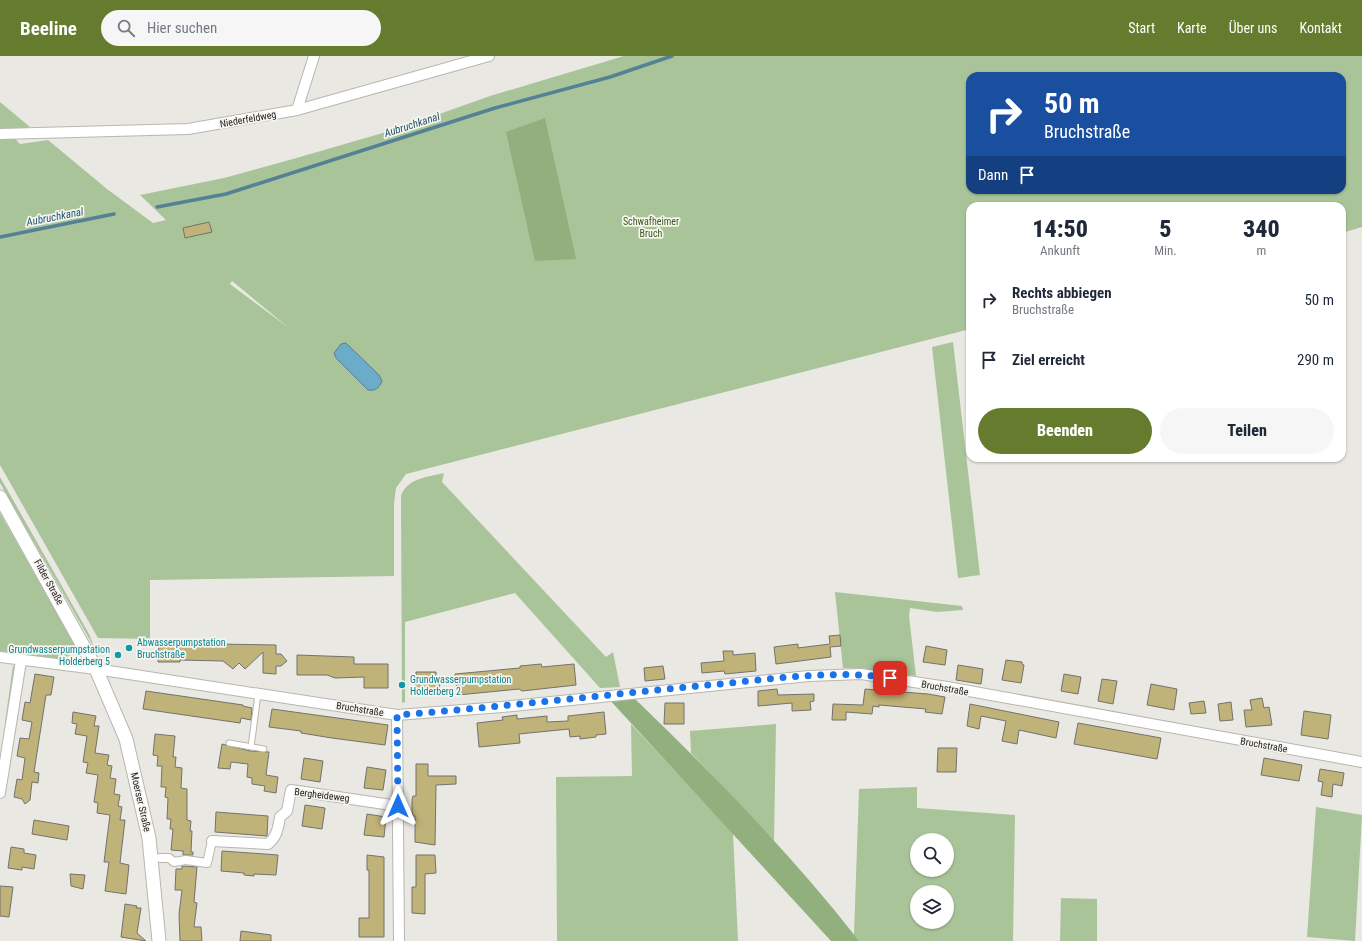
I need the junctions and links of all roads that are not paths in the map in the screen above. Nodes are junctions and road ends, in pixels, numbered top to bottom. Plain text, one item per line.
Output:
1 (314, 56) edge
2 (488, 56) edge
3 (297, 110) junction
4 (0, 134) edge
5 (0, 497) edge
6 (0, 657) edge
7 (21, 660) junction
8 (96, 669) junction
9 (258, 694) junction
10 (397, 715) junction
11 (229, 743) dead end
12 (251, 747) junction
13 (264, 749) dead end
14 (1362, 762) edge
15 (0, 793) edge
16 (398, 806) junction
17 (212, 841) joint
18 (160, 858) dead end
19 (159, 941) edge
20 (399, 941) edge

1 - 3 street
2 - 3 street, Niederfeldweg
3 - 4 street, Niederfeldweg
5 - 8 street, Filder Straße
6 - 7 street, Bruchstraße
7 - 8 street, Bruchstraße
7 - 15 street
8 - 9 street, Bruchstraße
8 - 19 street, Moerser Straße
9 - 10 street, Bruchstraße
9 - 12 lane
10 - 14 street, Bruchstraße
10 - 16 street
11 - 12 lane
12 - 13 lane
16 - 17 street, Bergheideweg
16 - 20 street
17 - 18 street, Bergheideweg

